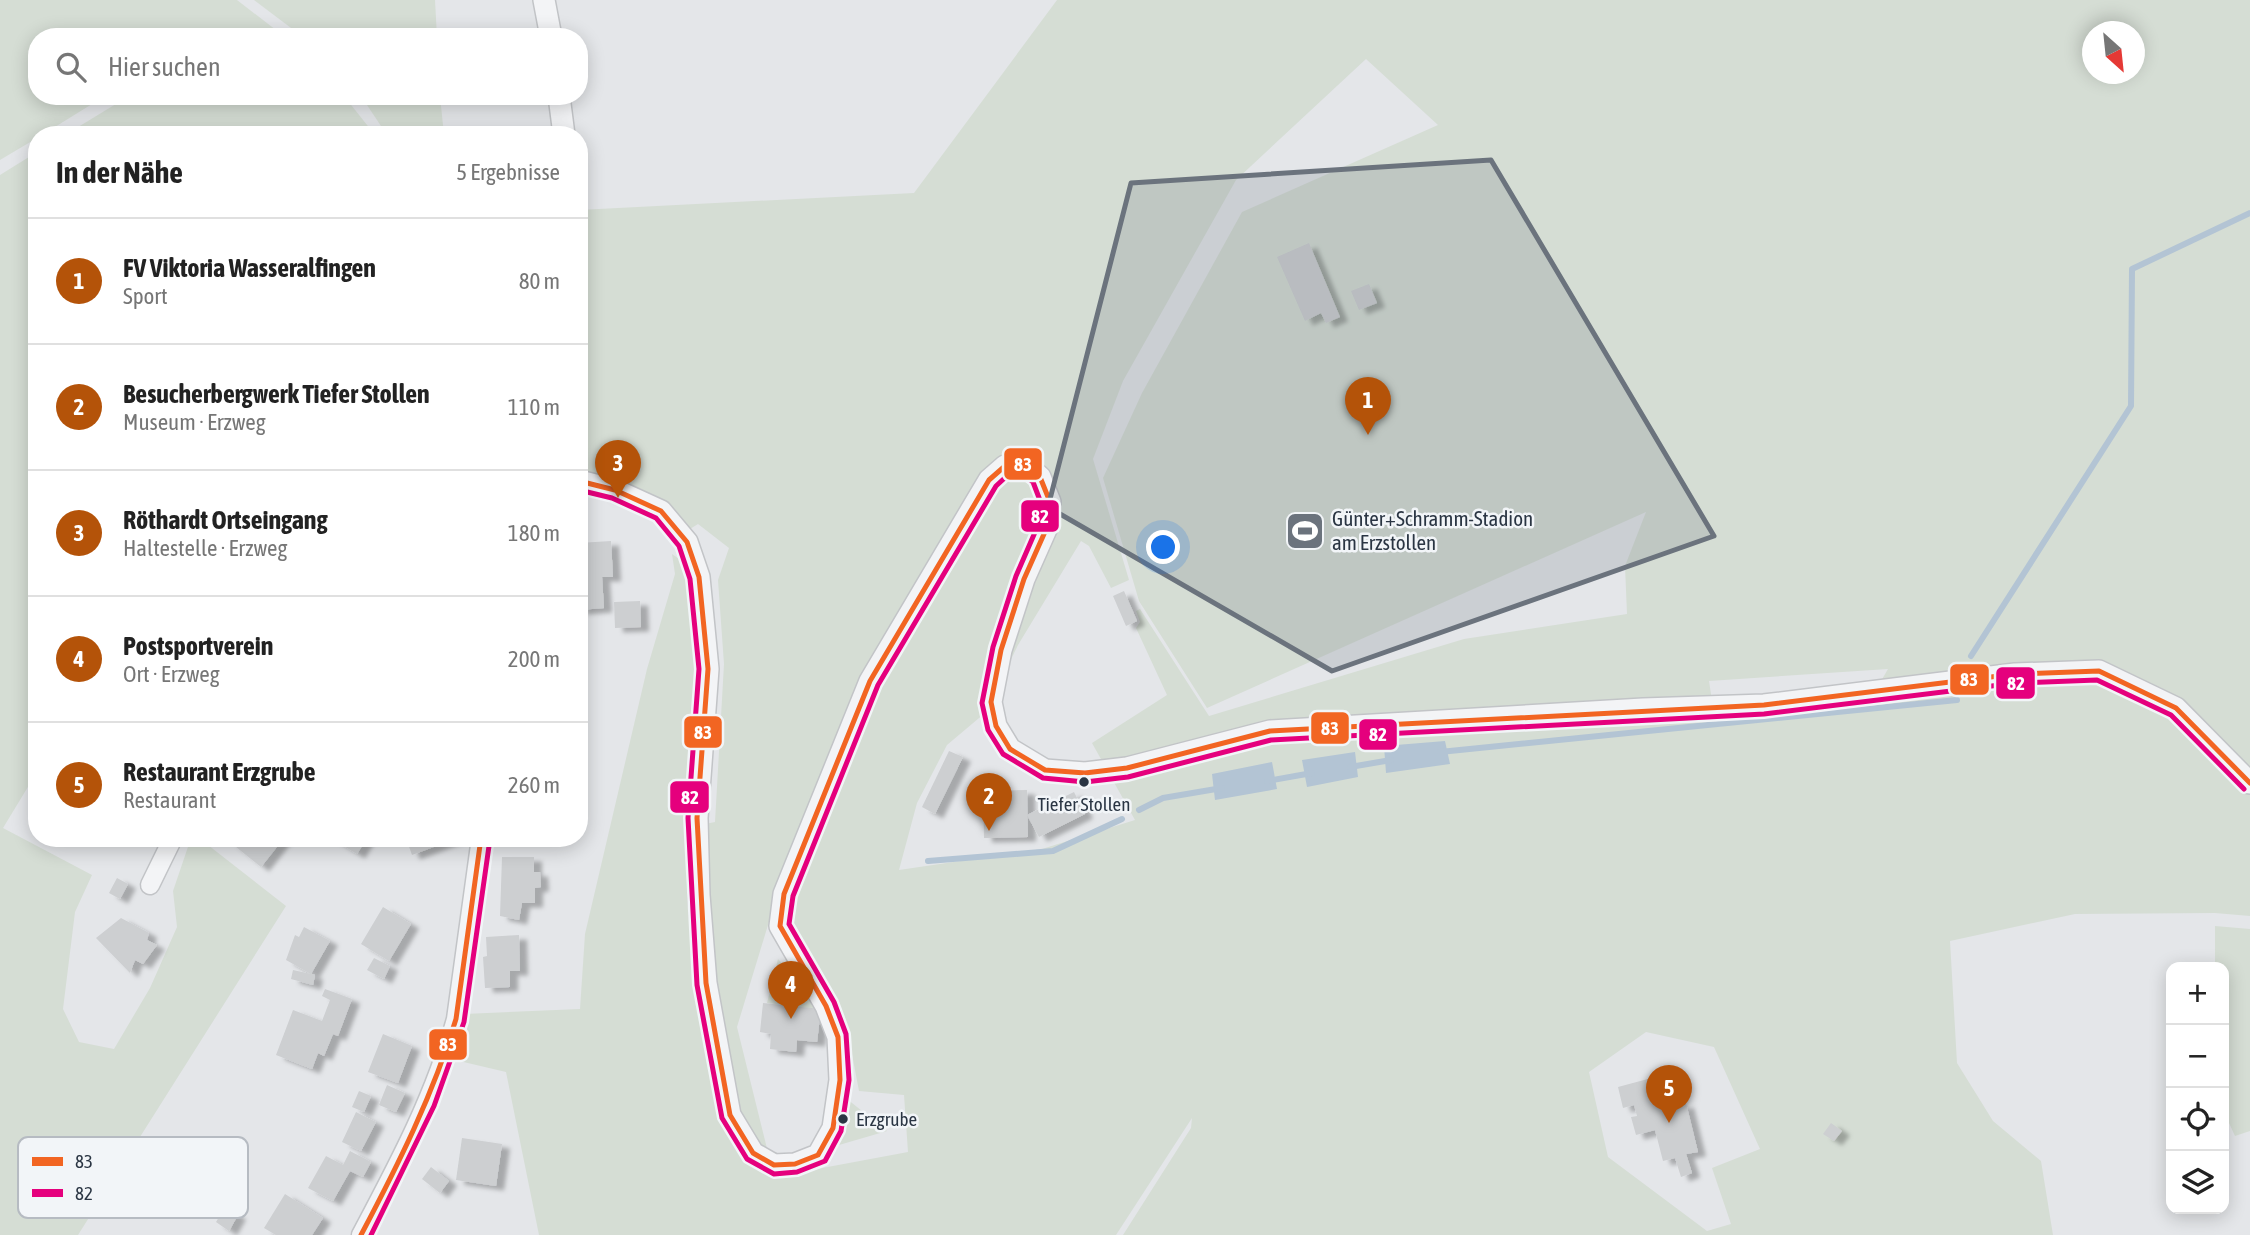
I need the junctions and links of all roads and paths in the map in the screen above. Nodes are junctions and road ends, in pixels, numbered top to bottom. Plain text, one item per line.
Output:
1 (544, 0) edge
2 (549, 28) edge
3 (560, 105) edge
4 (563, 126) edge
5 (588, 483) edge
6 (2250, 783) edge
7 (169, 847) edge
8 (480, 847) edge
9 (150, 885) dead end
10 (361, 1235) edge

1 - 2 street
3 - 4 street
5 - 6 street
7 - 9 street
8 - 10 street

